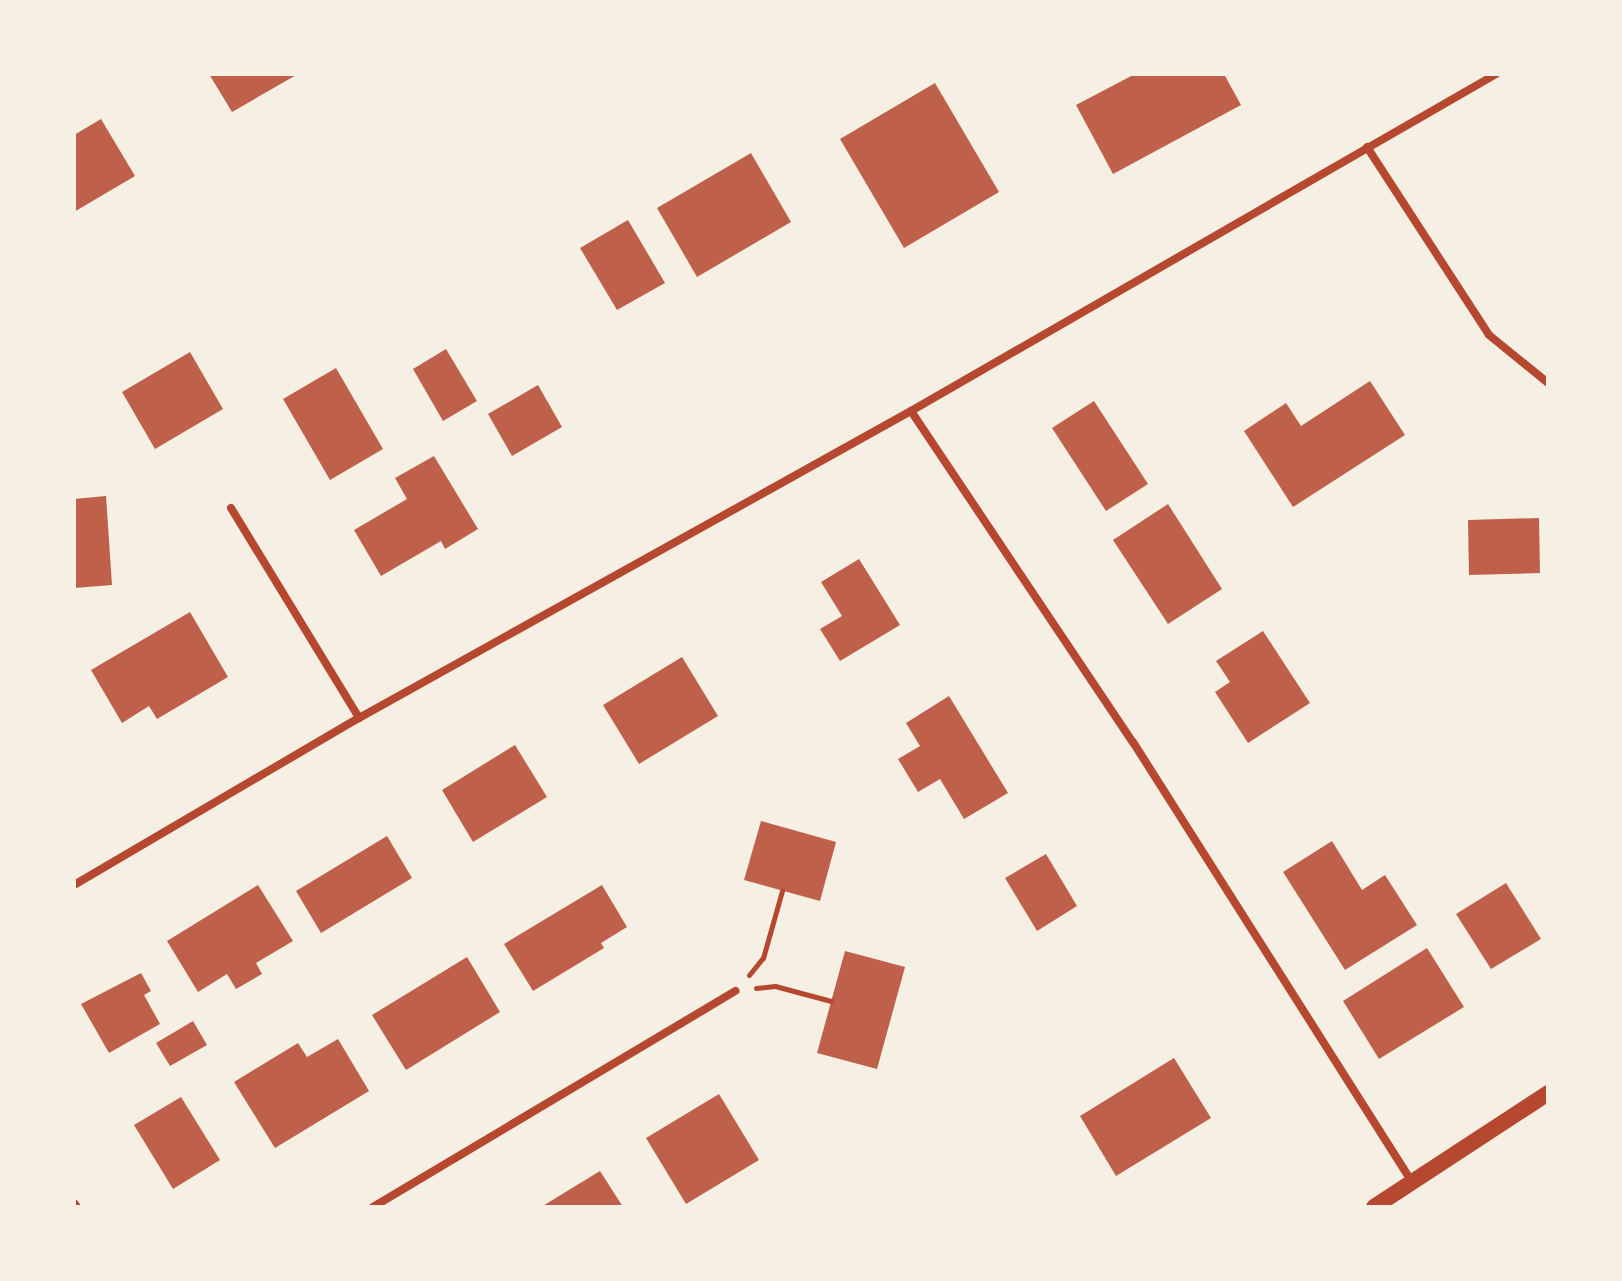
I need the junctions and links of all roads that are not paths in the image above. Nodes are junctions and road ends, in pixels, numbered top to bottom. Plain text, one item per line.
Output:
1 (1496, 74) edge
2 (1367, 147) junction
3 (1548, 383) edge
4 (911, 411) junction
5 (231, 508) dead end
6 (359, 718) junction
7 (74, 885) edge
8 (735, 991) road end
9 (1548, 1093) edge
10 (1412, 1182) junction
11 (373, 1207) edge
12 (1374, 1207) edge

1 - 2 street
2 - 3 street
2 - 4 street
4 - 6 street
4 - 10 street
5 - 6 street
6 - 7 street
8 - 11 street
9 - 10 main road
10 - 12 main road

